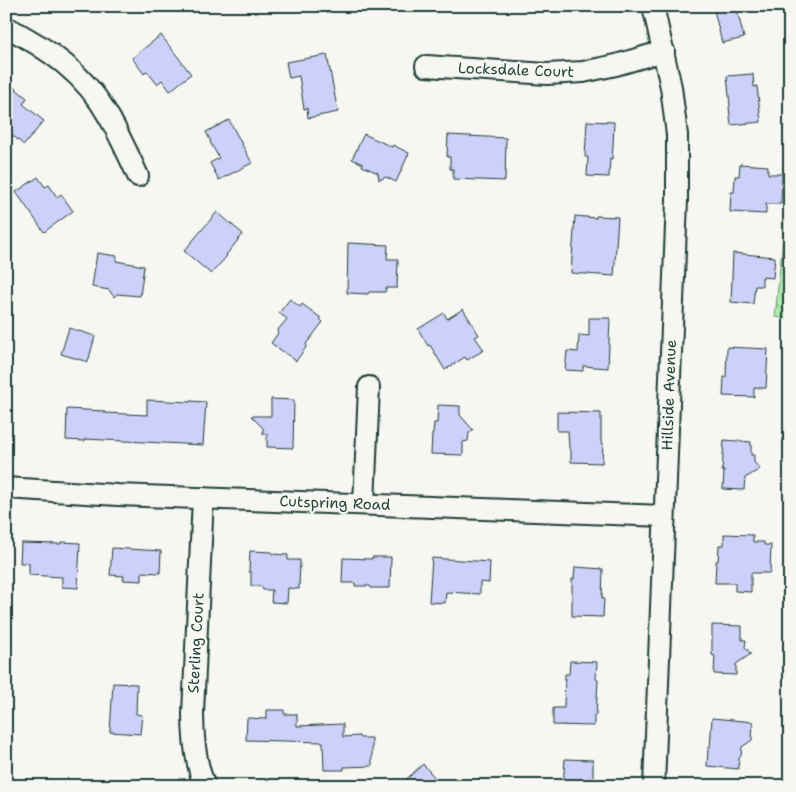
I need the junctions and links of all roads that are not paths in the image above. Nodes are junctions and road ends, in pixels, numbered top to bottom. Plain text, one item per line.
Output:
1 (653, 6) edge
2 (6, 27) edge
3 (664, 52) junction
4 (426, 66) dead end
5 (138, 176) dead end
6 (369, 387) dead end
7 (6, 488) edge
8 (203, 498) junction
9 (364, 504) junction
10 (664, 516) junction
11 (205, 786) edge
12 (654, 786) edge

1 - 3 street, Hillside Avenue
2 - 5 street
3 - 4 street, Locksdale Court
3 - 10 street, Hillside Avenue
6 - 9 street
7 - 8 street, Cutspring Road
8 - 9 street, Cutspring Road
8 - 11 street, Sterling Court
9 - 10 street, Cutspring Road
10 - 12 street, Hillside Avenue

